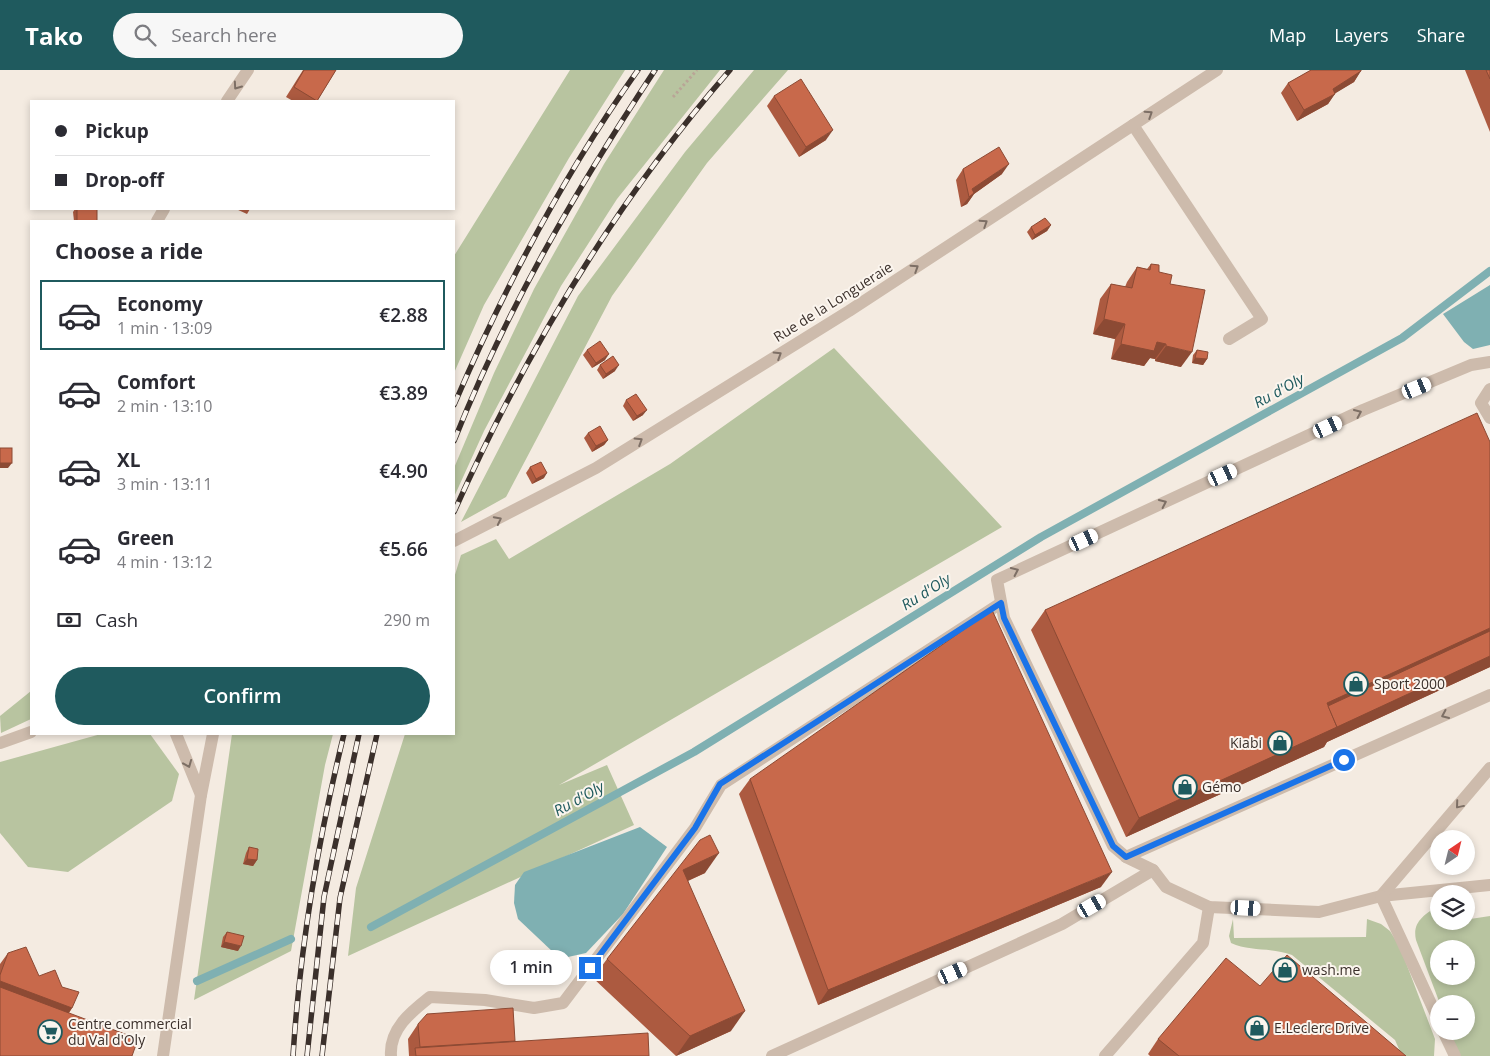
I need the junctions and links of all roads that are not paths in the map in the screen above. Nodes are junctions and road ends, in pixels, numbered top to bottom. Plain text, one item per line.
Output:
1 (248, 70) edge
2 (1217, 70) edge
3 (227, 100) edge
4 (1133, 125) junction
5 (1229, 339) dead end
6 (1490, 362) edge
7 (1490, 389) edge
8 (1490, 418) edge
9 (455, 540) edge
10 (1001, 603) junction
11 (1490, 695) edge
12 (30, 732) edge
13 (176, 735) edge
14 (213, 735) edge
15 (0, 743) edge
16 (1490, 768) edge
17 (201, 795) junction
18 (1126, 857) junction
19 (1153, 870) junction
20 (1490, 885) edge
21 (1381, 896) junction
22 (1209, 907) junction
23 (1430, 1002) edge
24 (1447, 1040) edge
25 (163, 1056) edge
26 (391, 1056) edge
27 (772, 1056) edge
28 (1105, 1056) edge
29 (1455, 1056) edge

1 -> 3 street
4 -> 2 street, Rue de la Longueraie
4 - 5 street
9 -> 4 street, Rue de la Longueraie
10 -> 6 street
7 - 8 street
10 - 18 street
10 - 26 street
11 -> 18 street
12 - 15 street
13 -> 17 street
14 - 17 street
16 -> 21 street
17 - 25 street
18 - 19 street
19 - 22 street
19 - 27 street
20 - 21 street
21 - 22 street
21 - 23 street
22 - 28 street
24 - 29 street

